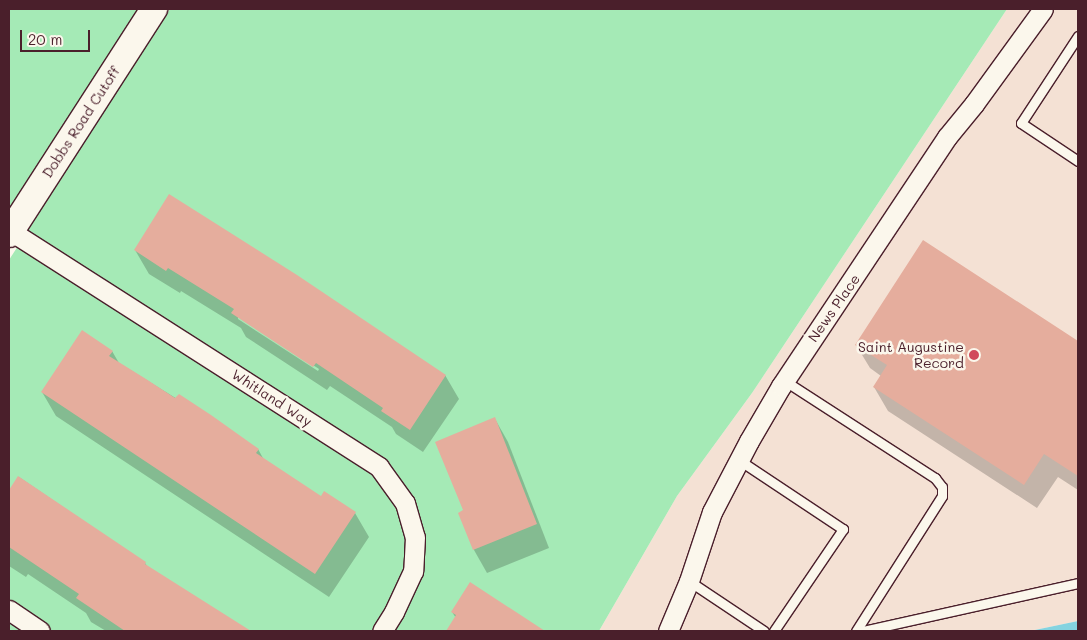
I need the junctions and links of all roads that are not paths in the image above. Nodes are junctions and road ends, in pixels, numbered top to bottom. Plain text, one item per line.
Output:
1 (154, 9) edge
2 (1043, 9) edge
3 (1078, 36) edge
4 (1077, 159) edge
5 (9, 232) edge
6 (785, 381) junction
7 (739, 460) junction
8 (689, 581) junction
9 (1078, 583) edge
10 (9, 610) edge
11 (40, 631) edge
12 (382, 631) edge
13 (668, 631) edge
14 (764, 631) edge
15 (774, 631) edge
16 (856, 631) edge
17 (863, 631) edge

1 - 5 street, Dobbs Road Cutoff
2 - 6 street, News Place
3 - 4 lane
5 - 12 street, Whitland Way
6 - 7 street, News Place
6 - 16 lane
7 - 8 street, News Place
7 - 15 lane
8 - 13 street, News Place
8 - 14 lane
9 - 17 lane
10 - 11 street

